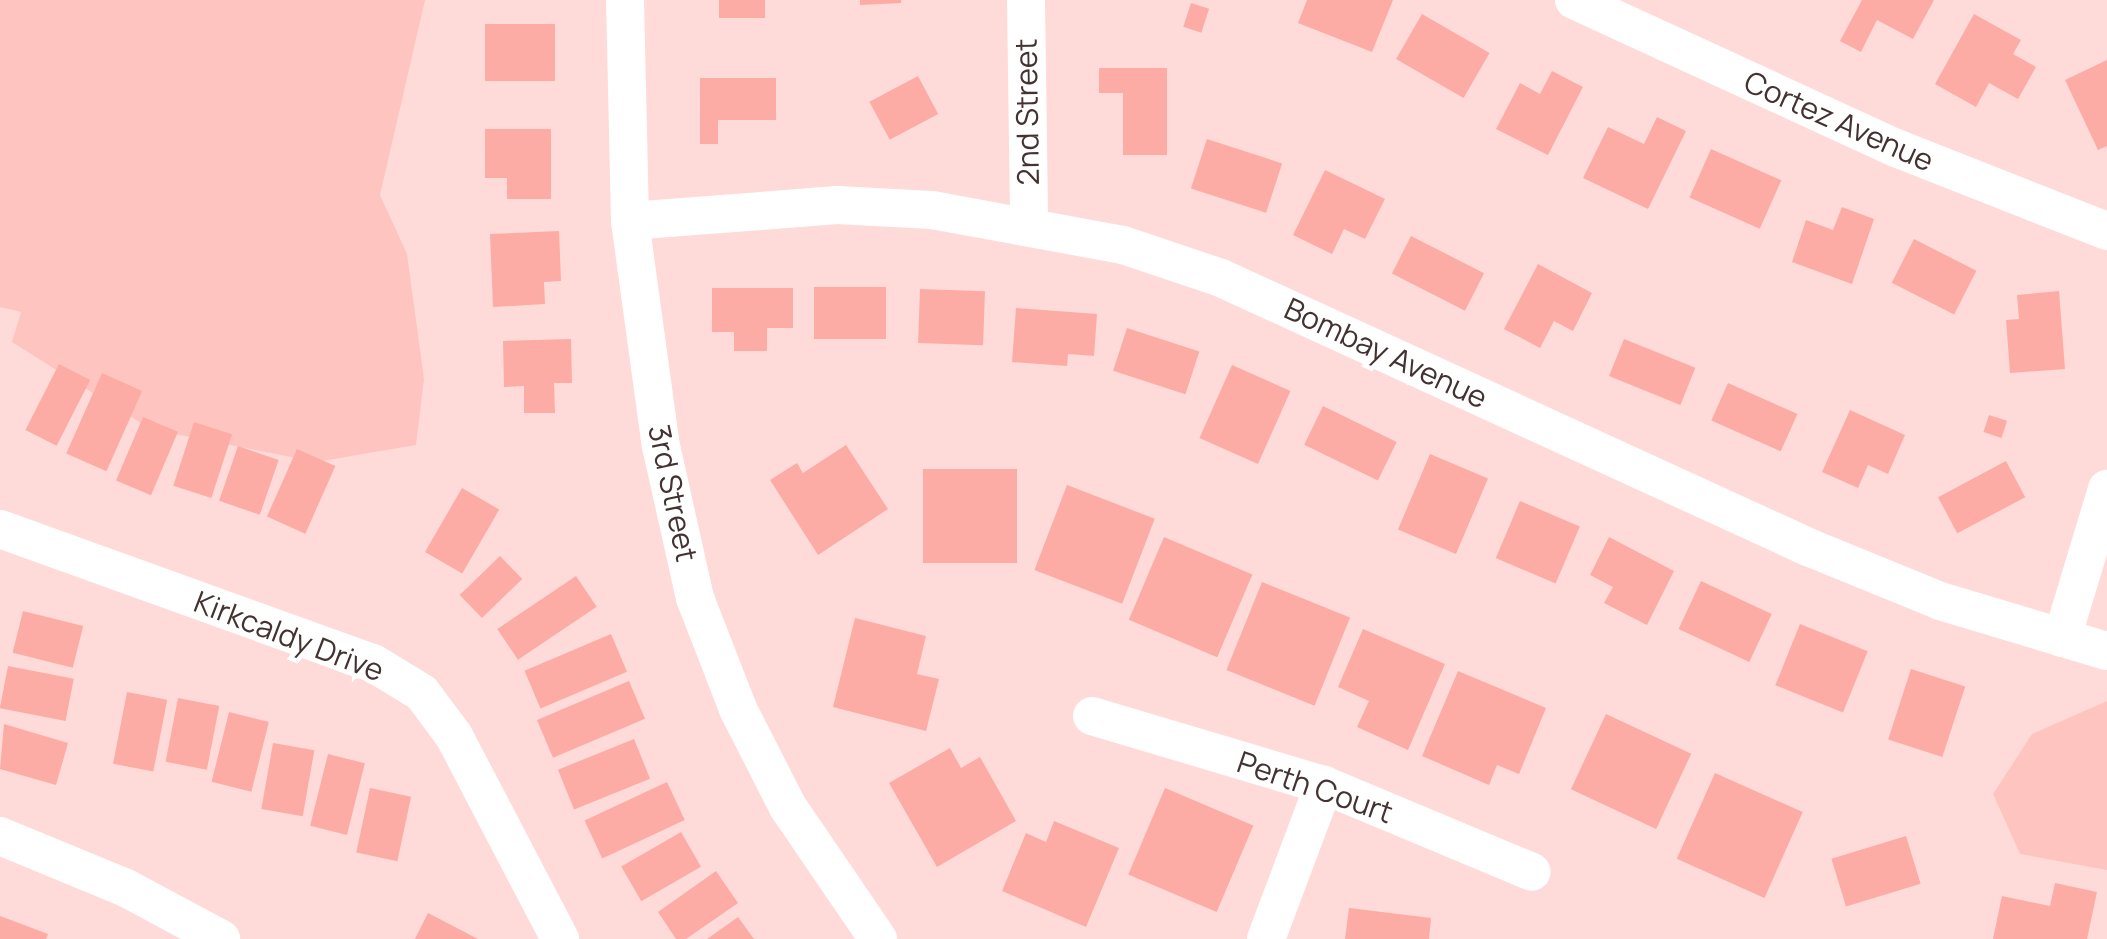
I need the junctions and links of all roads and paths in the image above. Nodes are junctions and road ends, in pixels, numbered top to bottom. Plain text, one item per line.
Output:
1 (624, 0) edge
2 (1026, 0) edge
3 (1574, 0) edge
4 (630, 220) junction
5 (1030, 224) junction
6 (2107, 231) edge
7 (2107, 488) edge
8 (0, 529) edge
9 (2062, 638) junction
10 (2107, 651) edge
11 (1092, 716) dead end
12 (1324, 784) junction
13 (0, 836) edge
14 (1532, 872) dead end
15 (221, 939) edge
16 (560, 939) edge
17 (878, 939) edge
18 (1266, 939) edge

1 - 4 street, 3rd Street
2 - 5 street, 2nd Street
3 - 6 street, Cortez Avenue
4 - 5 street, Bombay Avenue
4 - 17 street, 3rd Street
5 - 9 street, Bombay Avenue
7 - 9 street
8 - 16 street, Kirkcaldy Drive
9 - 10 street, Bombay Avenue
11 - 12 street, Perth Court
12 - 14 street, Perth Court
12 - 18 street
13 - 15 street

